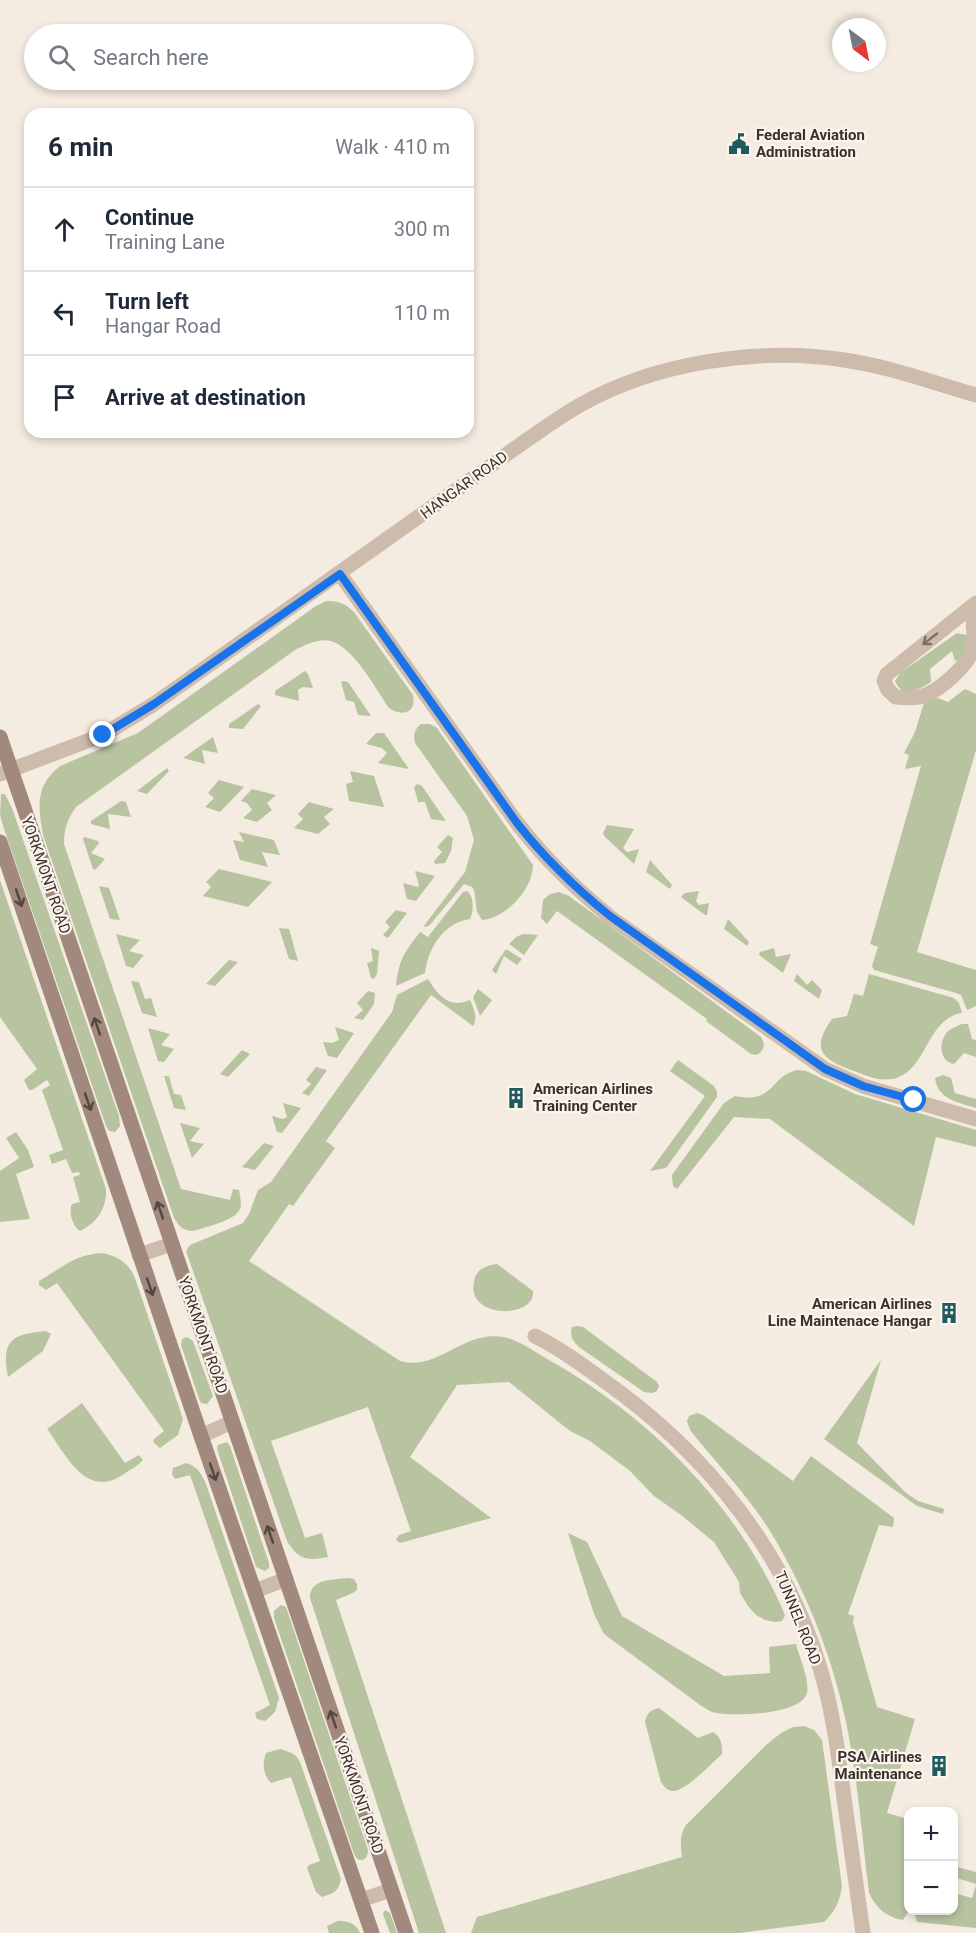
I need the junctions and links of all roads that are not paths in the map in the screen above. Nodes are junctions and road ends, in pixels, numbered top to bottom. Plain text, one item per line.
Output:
1 (976, 396) edge
2 (340, 574) junction
3 (976, 605) edge
4 (0, 737) edge
5 (6, 773) edge
6 (0, 842) edge
7 (976, 1119) edge
8 (172, 1244) junction
9 (139, 1255) junction
10 (535, 1336) dead end
11 (232, 1422) junction
12 (201, 1436) junction
13 (286, 1579) junction
14 (255, 1591) junction
15 (392, 1890) junction
16 (361, 1900) junction
17 (372, 1933) edge
18 (406, 1933) edge
19 (863, 1933) edge

1 - 2 street, HANGAR ROAD
2 - 5 street, HANGAR ROAD
2 - 7 street
3 -> 3 street
4 - 5 street, YORKMONT ROAD
8 -> 5 street, YORKMONT ROAD
6 -> 9 street
8 - 9 street
8 - 11 street, YORKMONT ROAD
9 -> 12 street
10 - 19 street, TUNNEL ROAD
11 - 12 street
13 -> 11 street, YORKMONT ROAD
12 -> 14 street
13 - 14 street
15 -> 13 street, YORKMONT ROAD
14 - 16 street
15 - 16 street
15 - 18 street, YORKMONT ROAD
16 - 17 street

